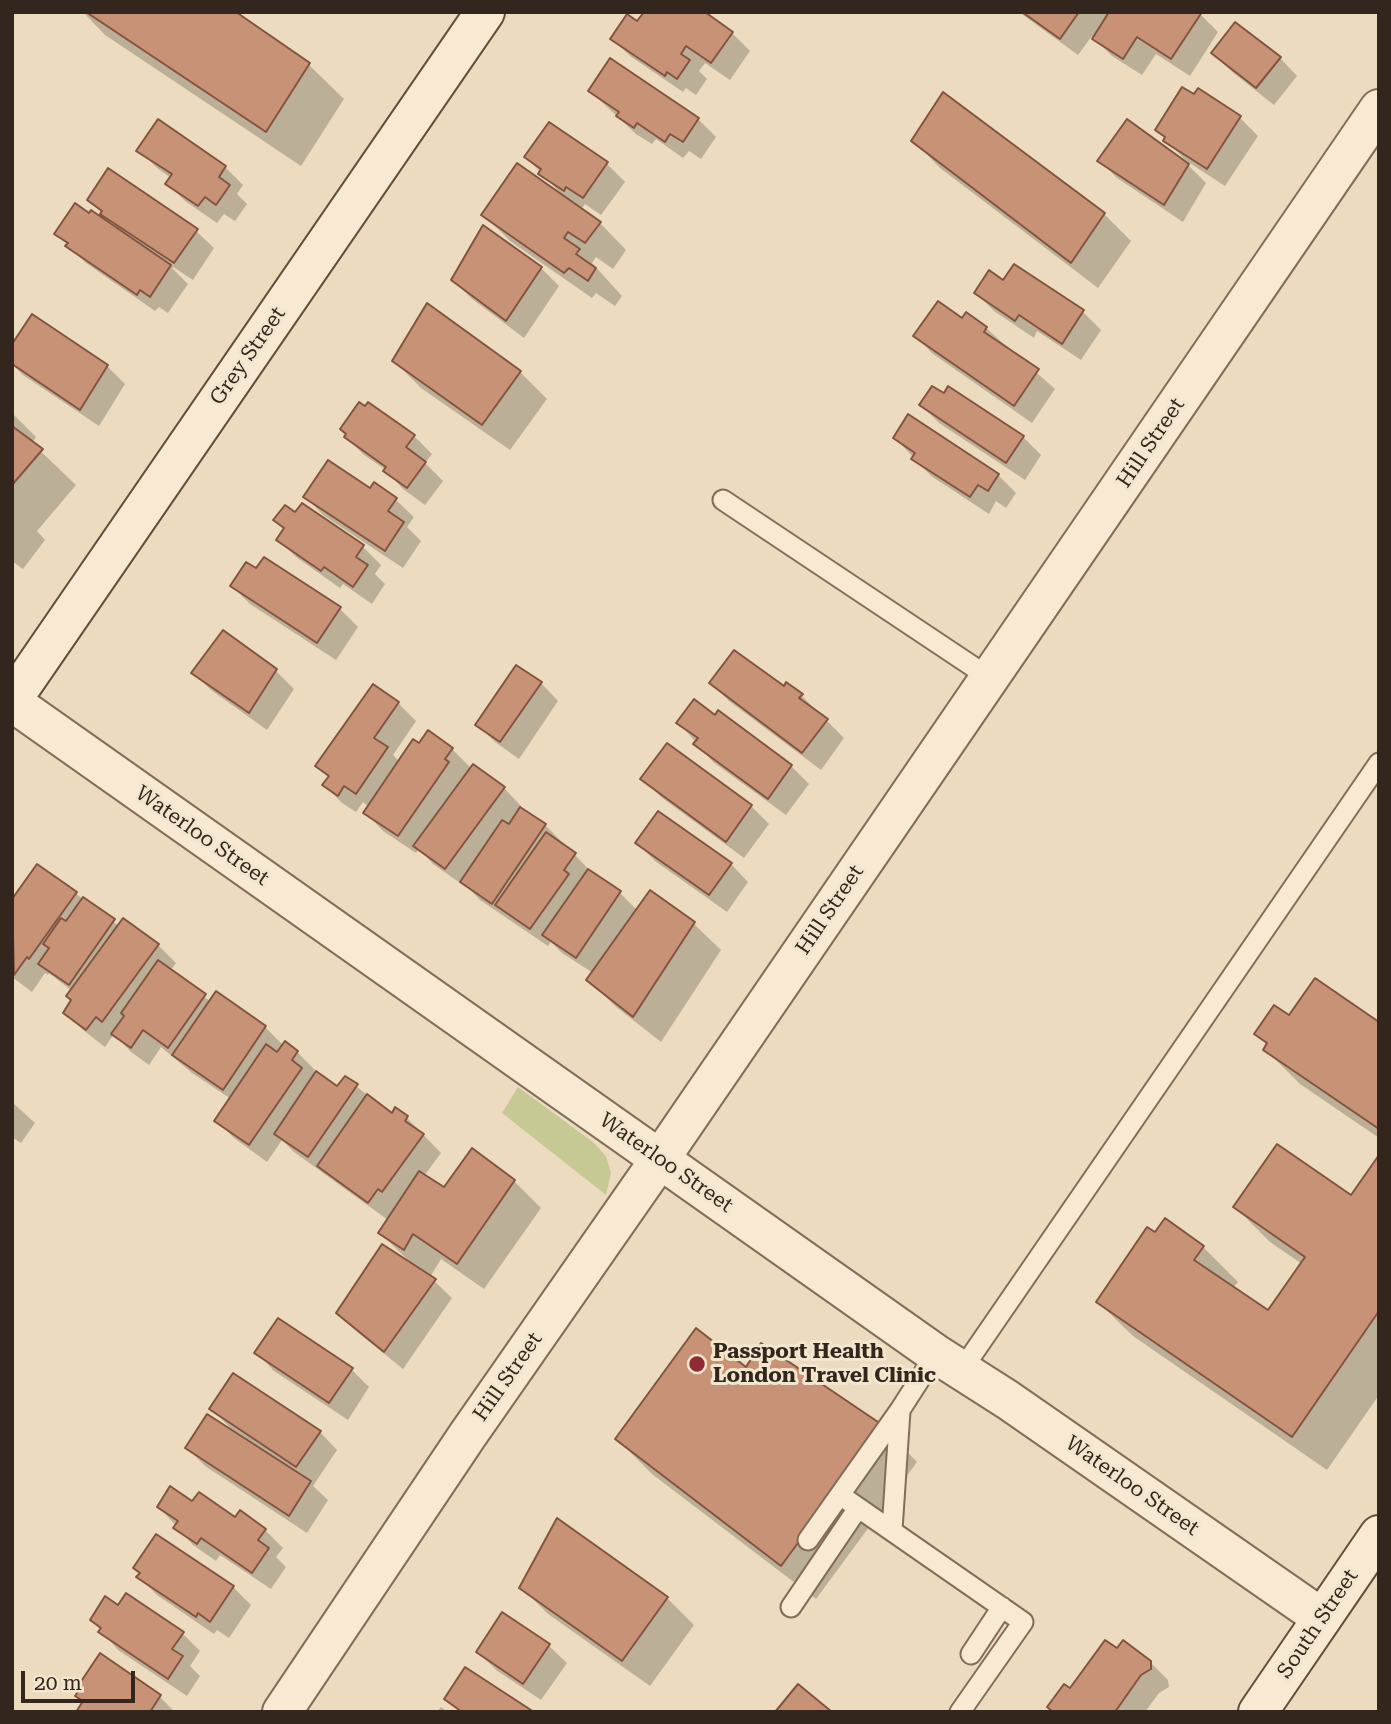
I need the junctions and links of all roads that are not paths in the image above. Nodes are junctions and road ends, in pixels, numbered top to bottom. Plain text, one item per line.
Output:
1 (485, 12) edge
2 (1379, 109) edge
3 (723, 500) dead end
4 (990, 678) junction
5 (12, 701) edge
6 (1379, 763) edge
7 (660, 1159) junction
8 (949, 1362) junction
9 (900, 1410) junction
10 (840, 1495) junction
11 (858, 1508) junction
12 (892, 1531) junction
13 (1379, 1535) edge
14 (808, 1540) dead end
15 (791, 1607) dead end
16 (1002, 1607) junction
17 (1322, 1618) junction
18 (971, 1654) dead end
19 (282, 1712) edge
20 (960, 1712) edge
21 (1258, 1712) edge

1 - 5 street, Grey Street
2 - 4 street, Hill Street
3 - 4 lane
4 - 7 street, Hill Street
5 - 7 street, Waterloo Street
6 - 8 lane
7 - 8 street, Waterloo Street
7 - 19 street, Hill Street
8 - 9 lane
8 - 17 street, Waterloo Street
9 - 10 lane
9 - 12 lane
10 - 11 lane
10 - 14 lane
11 - 12 lane
11 - 15 lane
12 - 16 lane
13 - 17 street, South Street
16 - 18 lane
16 - 20 lane
17 - 21 street, South Street

